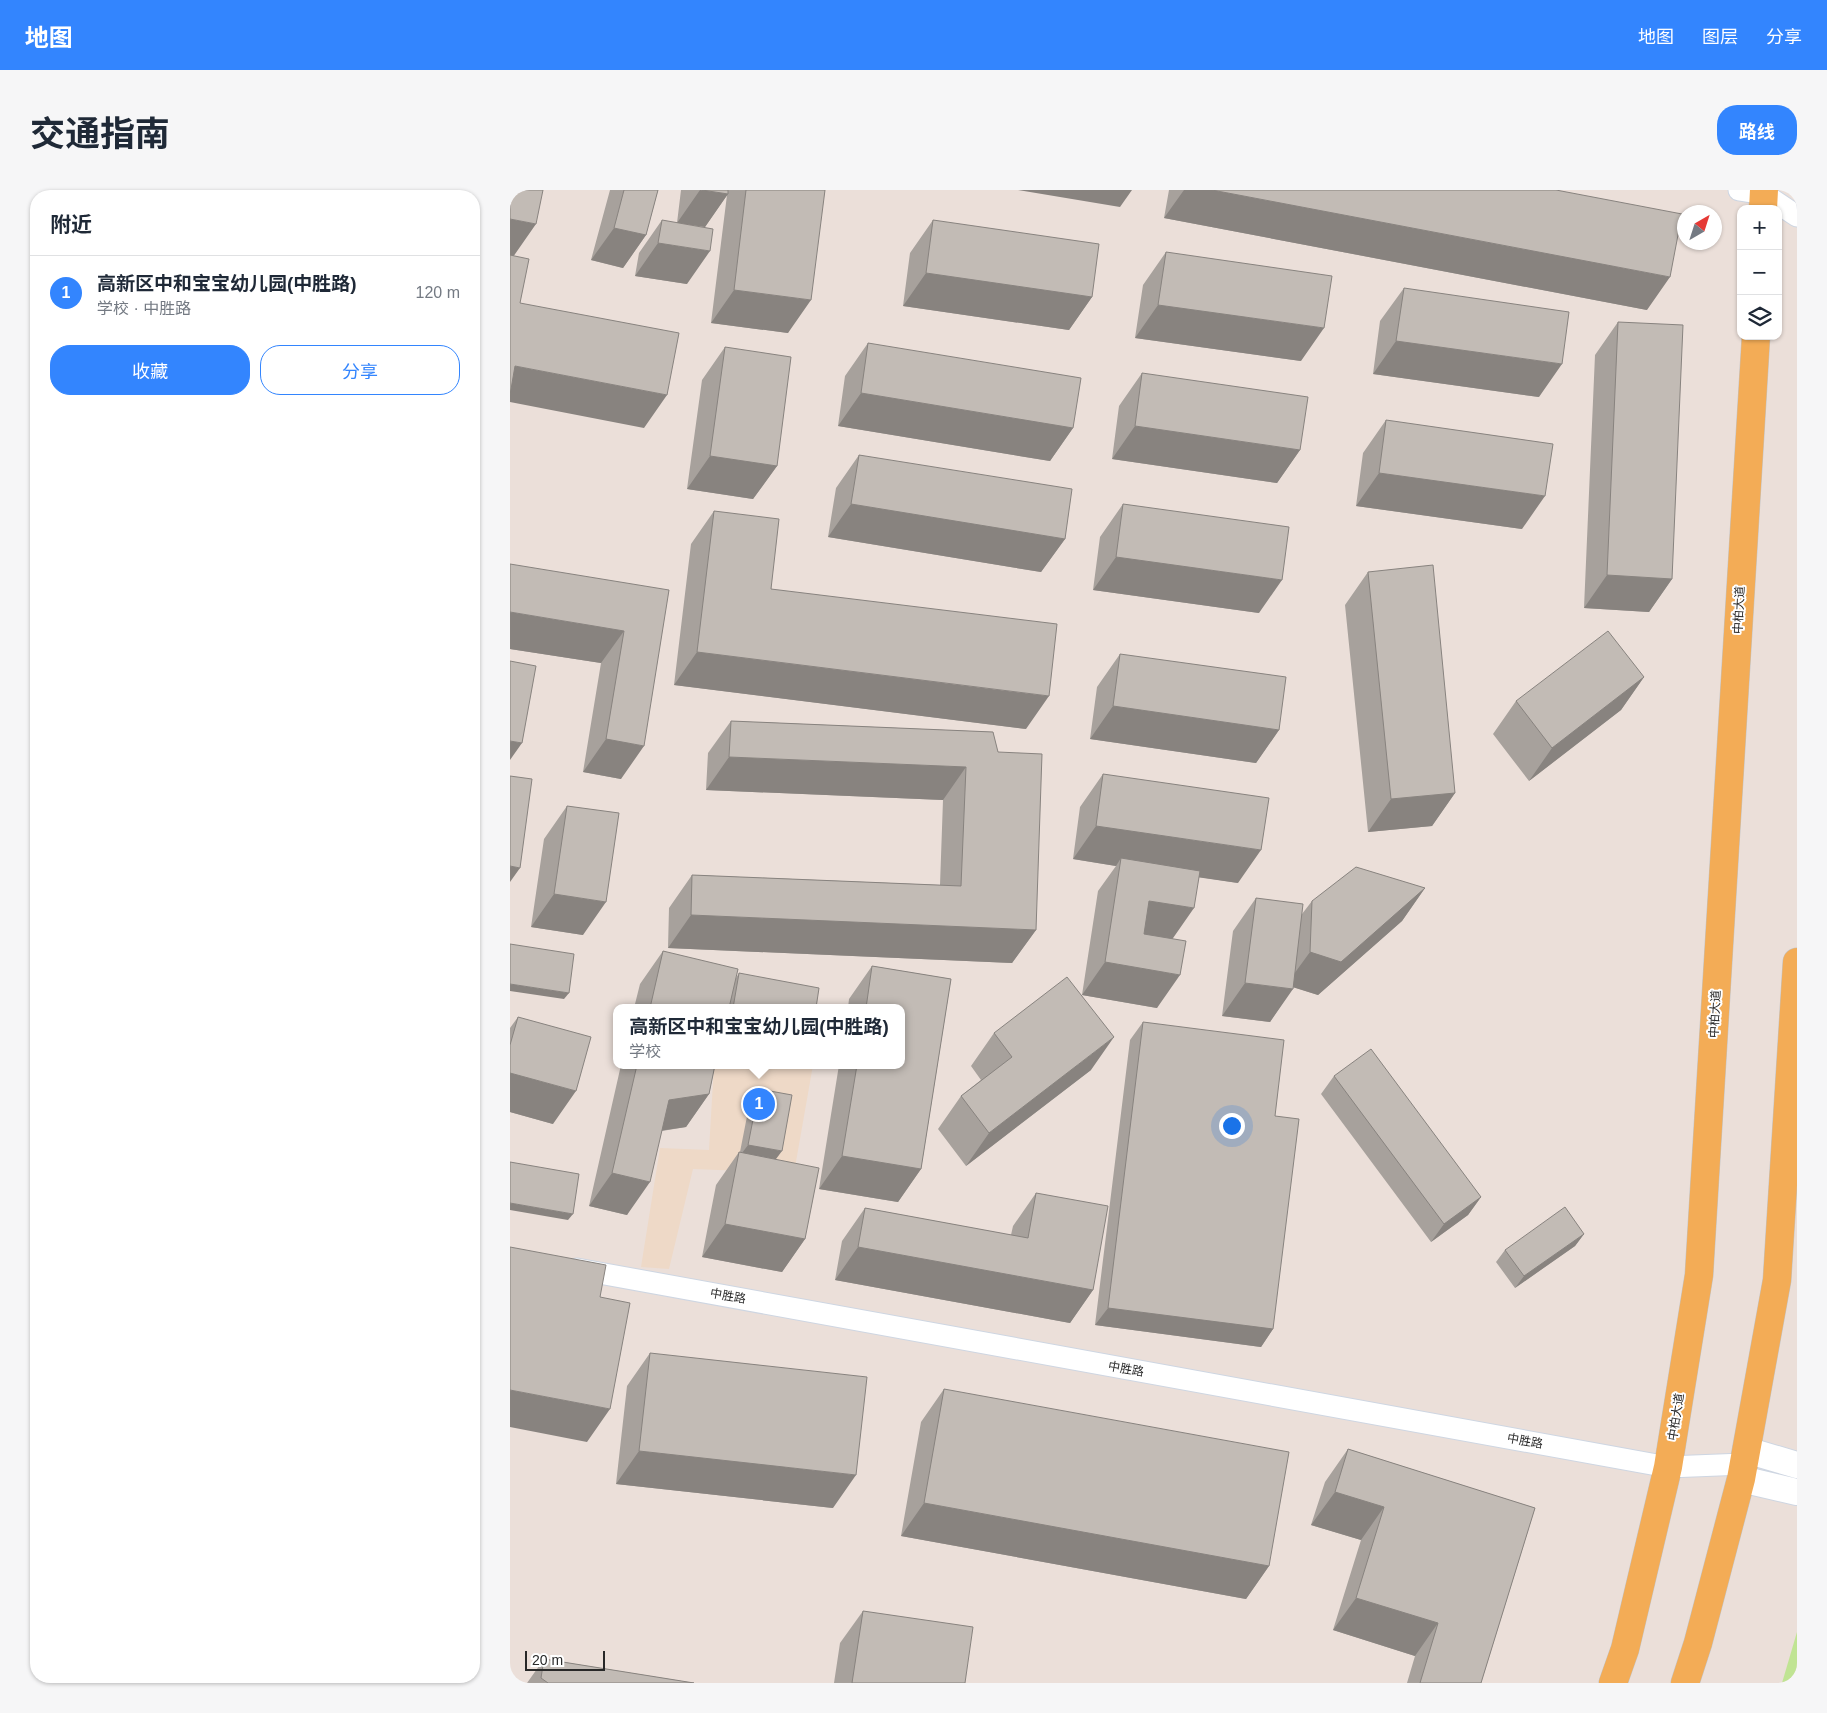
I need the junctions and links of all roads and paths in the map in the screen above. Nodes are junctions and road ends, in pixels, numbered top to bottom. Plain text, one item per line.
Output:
1 (1758, 196) edge
2 (1797, 216) edge
3 (1756, 340) edge
4 (1797, 962) edge
5 (559, 1266) edge
6 (1744, 1464) junction
7 (1797, 1465) edge
8 (1668, 1466) junction
9 (1797, 1492) edge
10 (1613, 1683) edge
11 (1685, 1683) edge

1 - 2 street
3 - 8 main road, 中柏大道
4 - 6 main road
5 - 8 street, 中胜路
6 - 7 street
6 - 8 street, 中胜路
6 - 9 street
6 - 11 main road
8 - 10 main road, 中柏大道

